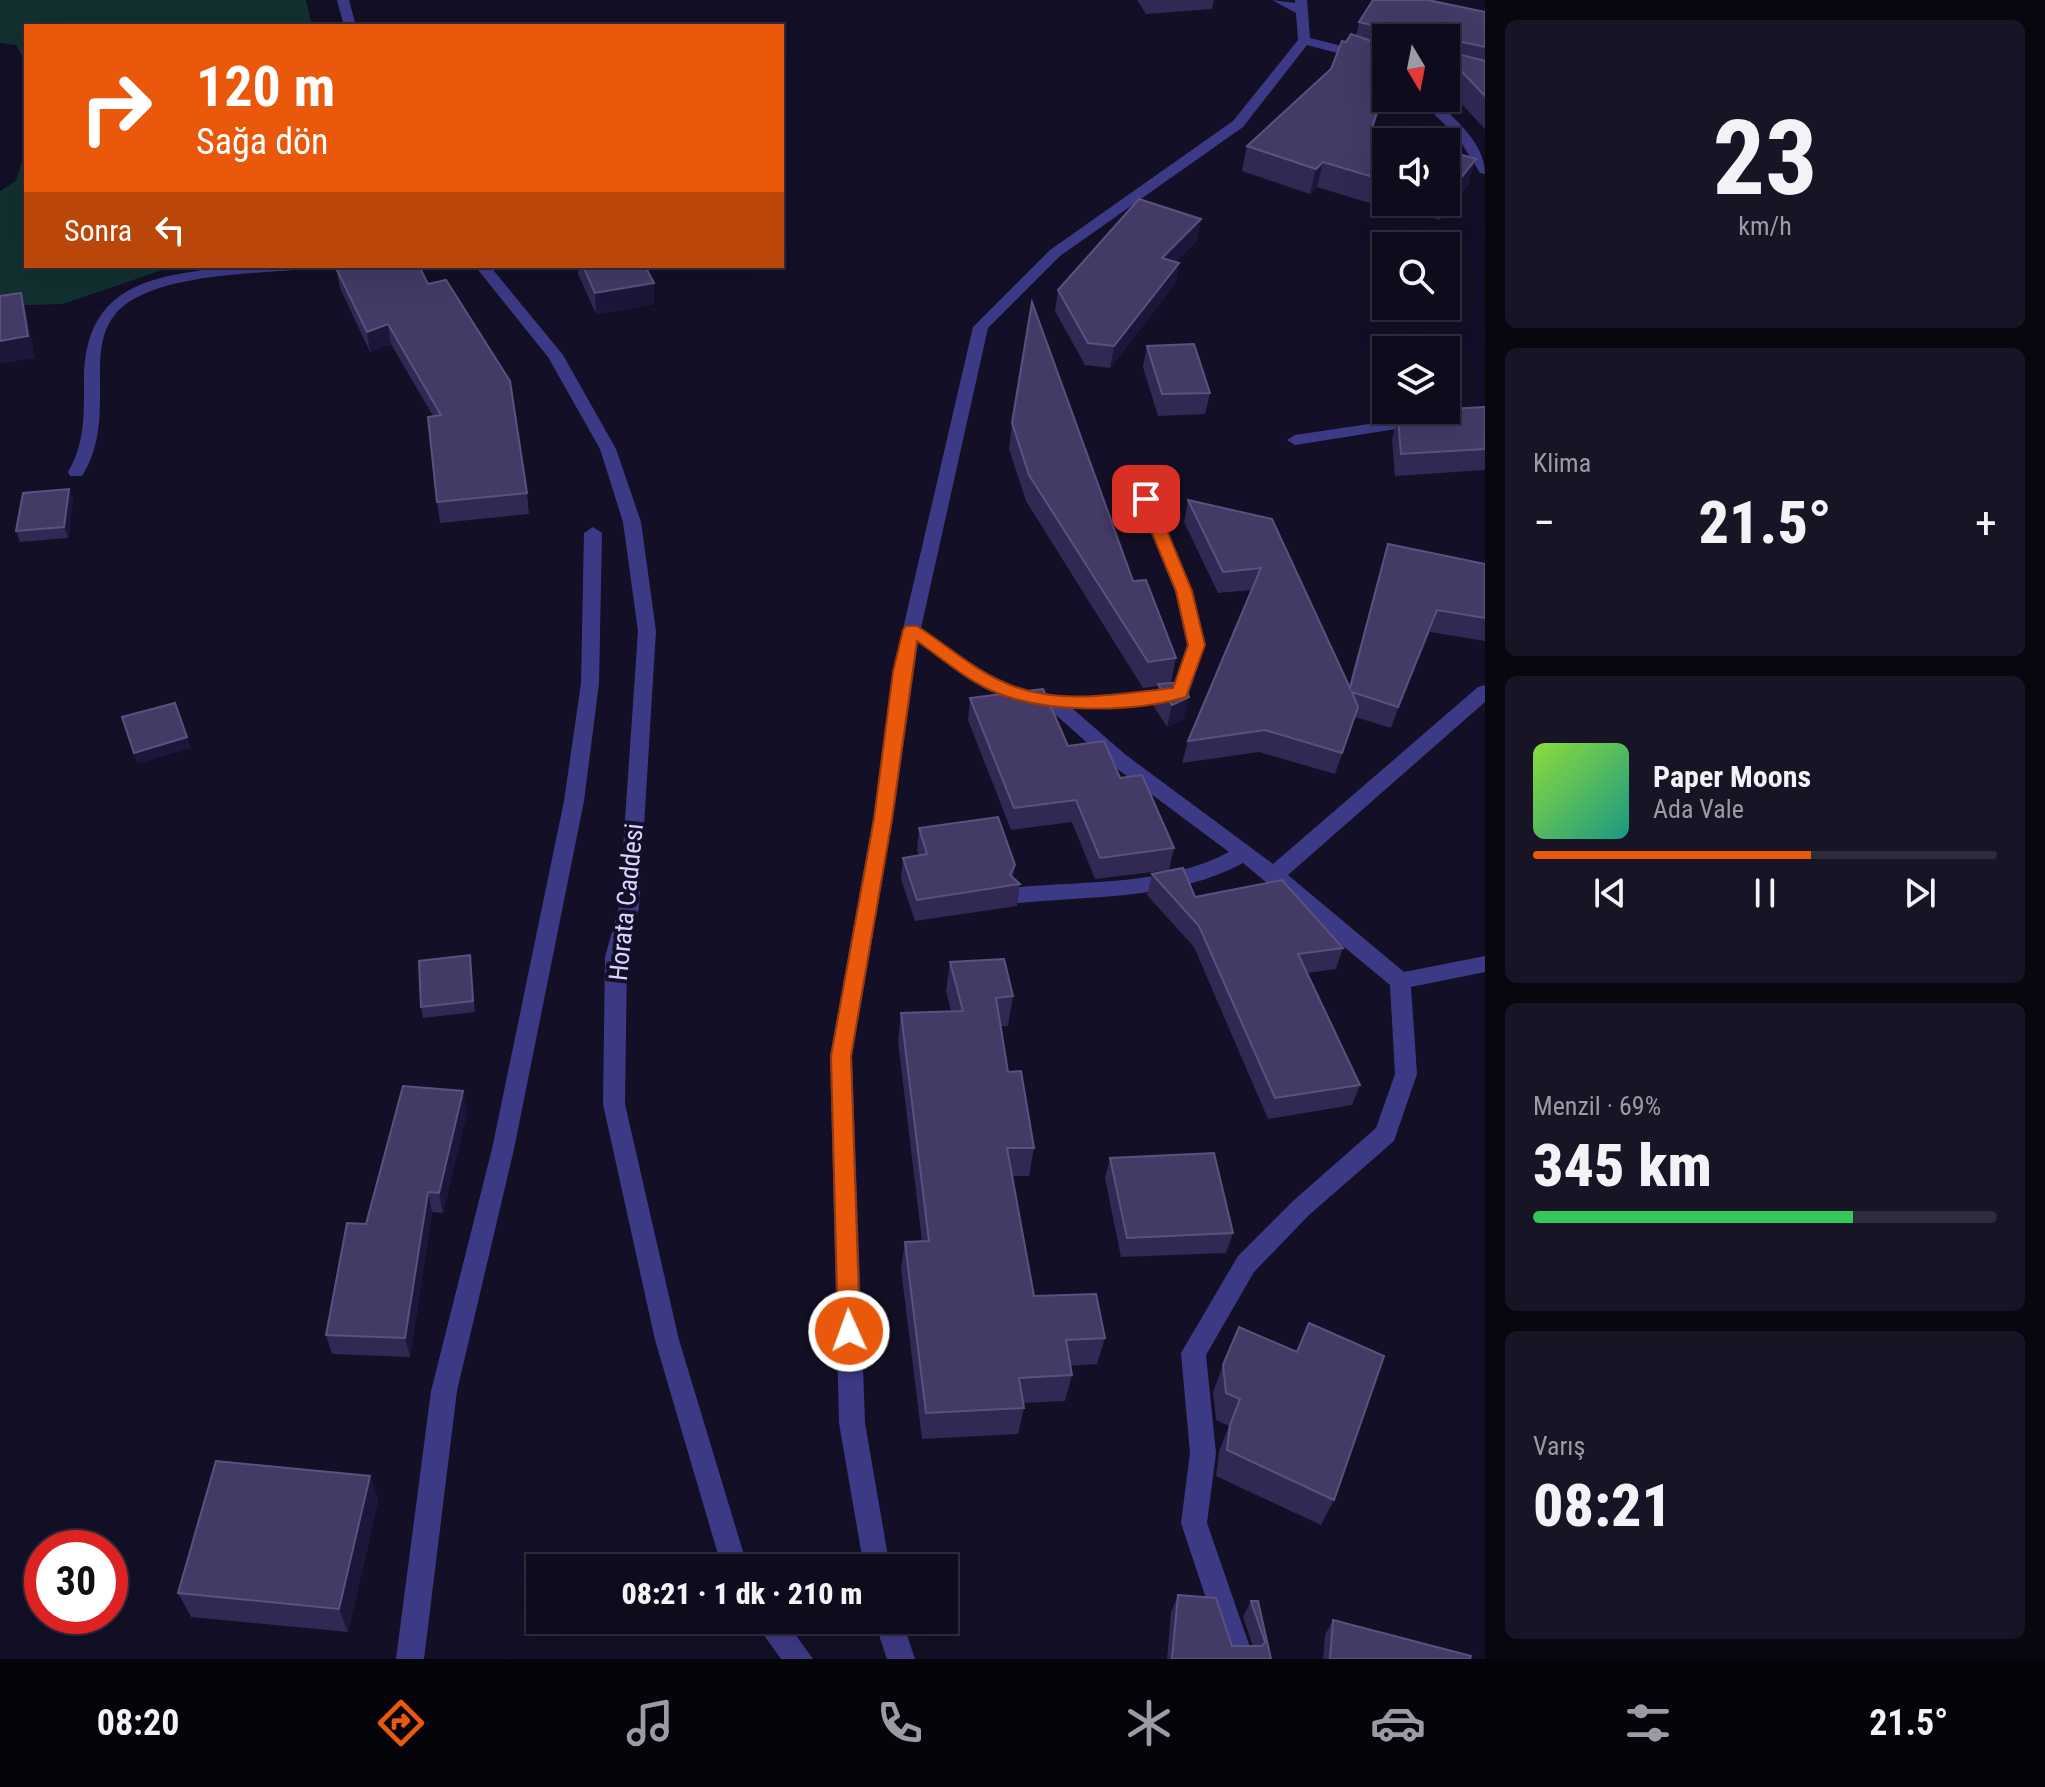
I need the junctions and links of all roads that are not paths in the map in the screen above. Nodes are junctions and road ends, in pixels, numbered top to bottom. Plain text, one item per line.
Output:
1 (343, 0) edge
2 (1278, 0) edge
3 (1300, 5) edge
4 (349, 24) edge
5 (1304, 40) junction
6 (1369, 57) junction
7 (1372, 58) edge
8 (1372, 59) edge
9 (1439, 112) edge
10 (1485, 170) edge
11 (260, 268) edge
12 (484, 268) edge
13 (1401, 424) edge
14 (1295, 440) dead end
15 (76, 472) dead end
16 (1146, 499) dead end
17 (593, 533) dead end
18 (912, 630) junction
19 (1485, 696) edge
20 (1052, 701) junction
21 (1245, 853) junction
22 (1274, 875) junction
23 (1019, 895) edge
24 (1485, 964) edge
25 (1400, 981) junction
26 (731, 1554) edge
27 (875, 1554) edge
28 (778, 1634) edge
29 (893, 1634) edge
30 (410, 1659) edge
31 (799, 1659) edge
32 (901, 1659) edge
33 (1240, 1659) edge

1 - 4 street
2 - 3 street
3 - 5 street
5 - 6 street
5 - 18 street
6 - 7 street
6 - 8 street
9 - 10 street
11 - 15 street
12 - 26 street, Horata Caddesi
13 - 14 street
16 - 20 street
17 - 30 street
18 - 20 street
18 - 27 street
19 - 22 street
20 - 21 street
21 - 22 street
21 - 23 street
22 - 25 street
24 - 25 street
25 - 33 street
28 - 31 street
29 - 32 street

